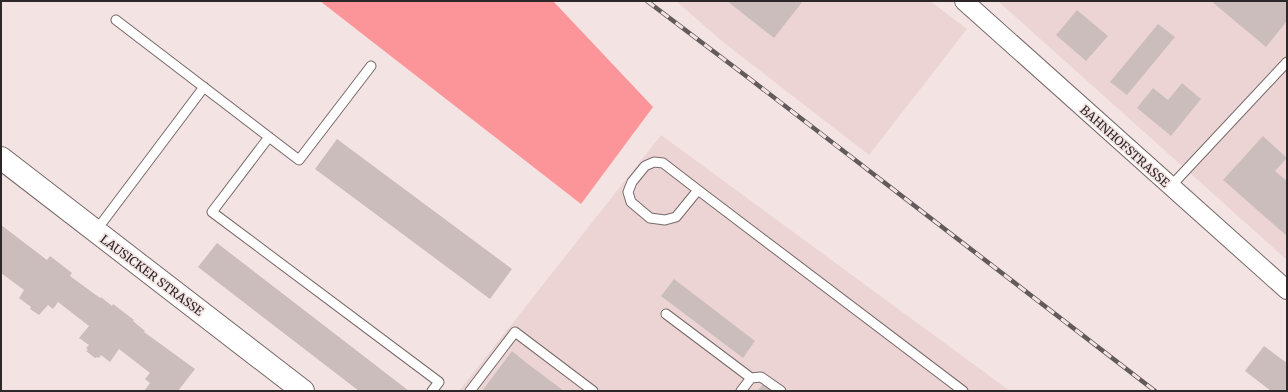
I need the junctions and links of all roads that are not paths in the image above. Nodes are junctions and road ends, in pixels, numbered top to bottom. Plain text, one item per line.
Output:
1 (964, 1) edge
2 (116, 20) dead end
3 (1287, 62) edge
4 (371, 66) dead end
5 (204, 87) junction
6 (269, 137) junction
7 (1, 158) edge
8 (1170, 186) junction
9 (698, 190) junction
10 (95, 232) junction
11 (1287, 290) edge
12 (666, 314) dead end
13 (751, 378) junction
14 (303, 391) edge
15 (432, 391) edge
16 (470, 391) edge
17 (593, 391) edge
18 (741, 391) edge
19 (781, 391) edge
20 (963, 391) edge

1 - 8 street, BAHNHOFSTRASSE
2 - 5 lane
3 - 8 lane
4 - 6 lane
5 - 6 lane
5 - 10 lane
6 - 15 lane
7 - 10 main road, LAUSICKER STRASSE
8 - 11 street, BAHNHOFSTRASSE
9 - 9 lane
9 - 20 lane
10 - 14 main road, LAUSICKER STRASSE
12 - 13 lane
13 - 18 lane
13 - 19 lane
16 - 17 lane

